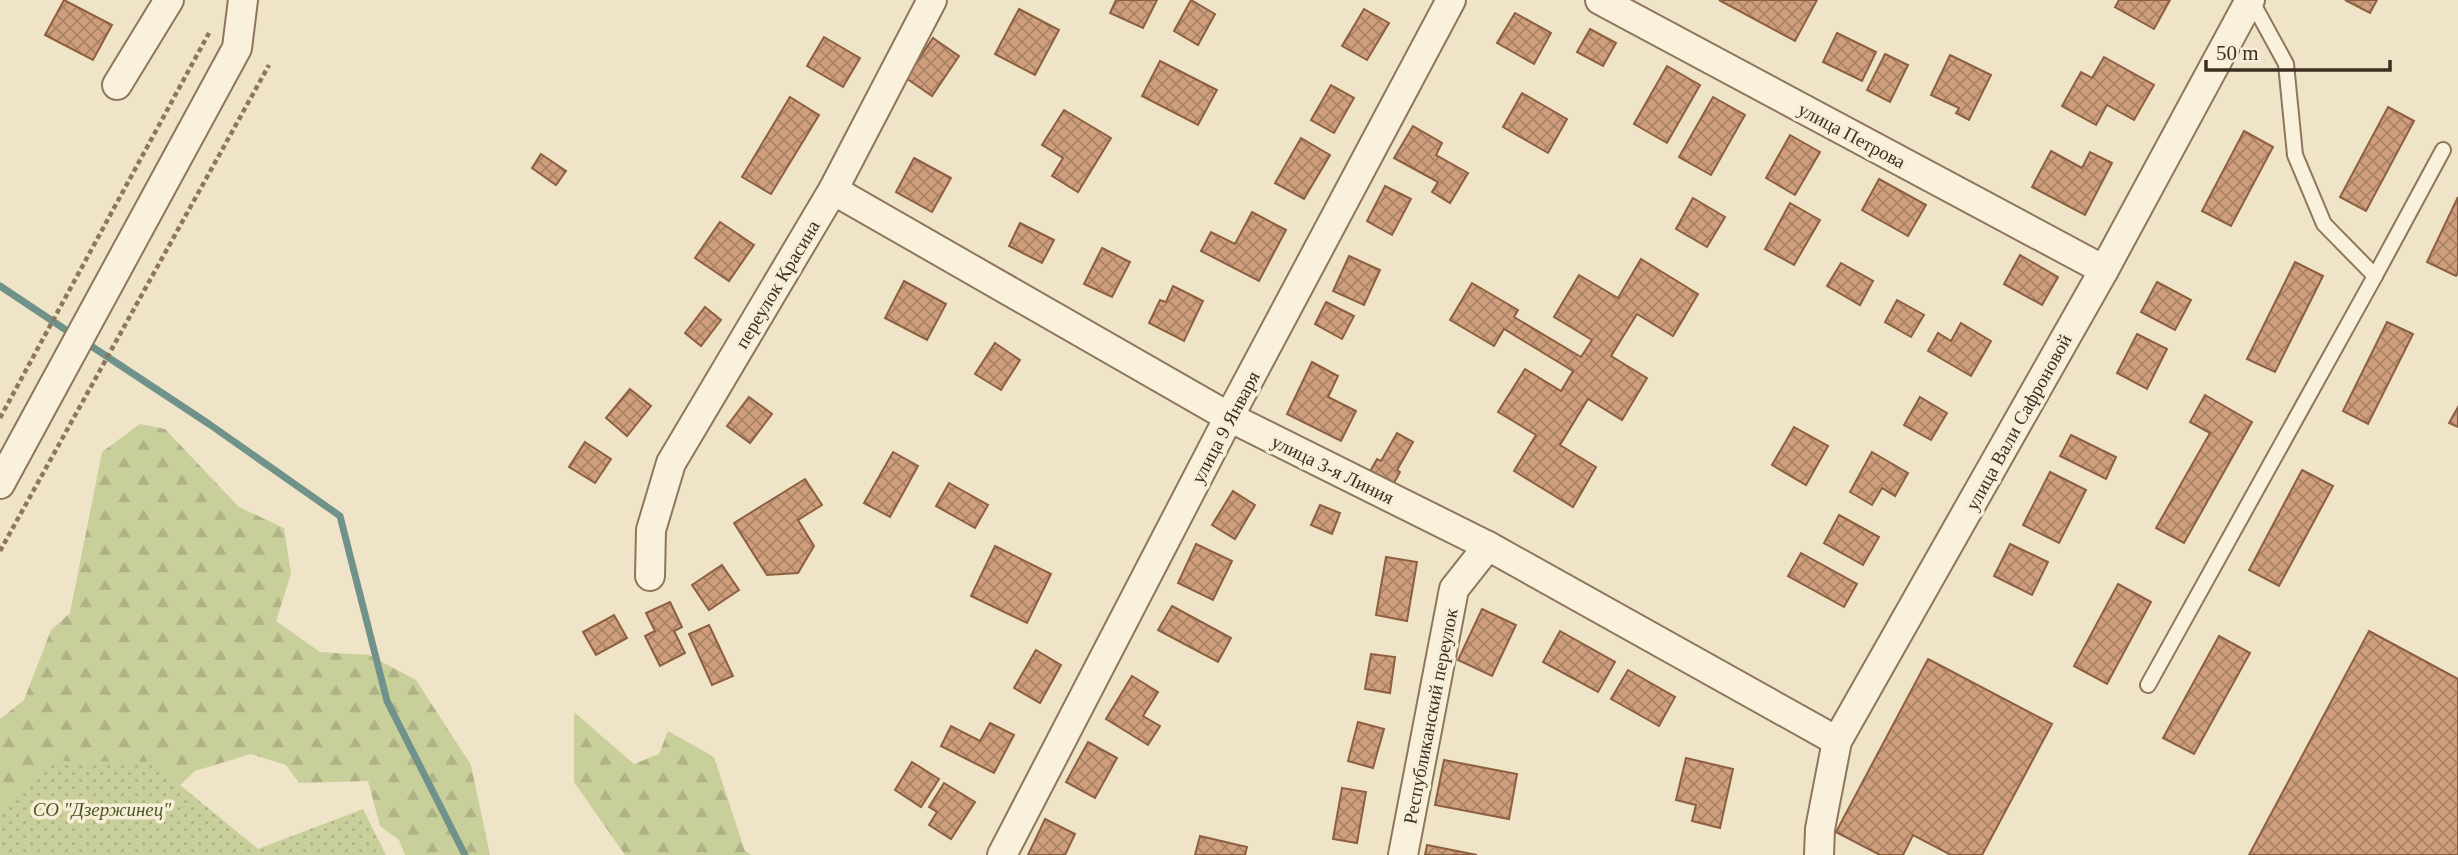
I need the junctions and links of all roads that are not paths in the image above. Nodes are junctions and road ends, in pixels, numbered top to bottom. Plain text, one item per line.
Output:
1 (169, 0) edge
2 (243, 0) edge
3 (932, 0) edge
4 (1451, 0) edge
5 (1600, 0) edge
6 (2250, 0) edge
7 (117, 85) dead end
8 (2443, 150) dead end
9 (833, 190) junction
10 (2104, 270) junction
11 (2375, 276) junction
12 (1229, 418) junction
13 (0, 484) edge
14 (1488, 546) junction
15 (650, 576) dead end
16 (2148, 685) dead end
17 (1837, 741) junction
18 (1002, 855) edge
19 (1403, 855) edge
20 (1819, 855) edge

1 - 7 street
2 - 13 street
3 - 9 street, переулок Красина
4 - 12 street, улица 9 Января
5 - 10 street, улица Петрова
6 - 10 street, улица Вали Сафроновой
6 - 11 lane
8 - 11 lane
9 - 12 street, улица 3-я Линия
9 - 15 street, переулок Красина
10 - 17 street, улица Вали Сафроновой
11 - 16 lane
12 - 14 street, улица 3-я Линия
12 - 18 street, улица 9 Января
14 - 17 street, улица 3-я Линия
14 - 19 street, Республиканский переулок
17 - 20 street, улица Вали Сафроновой

